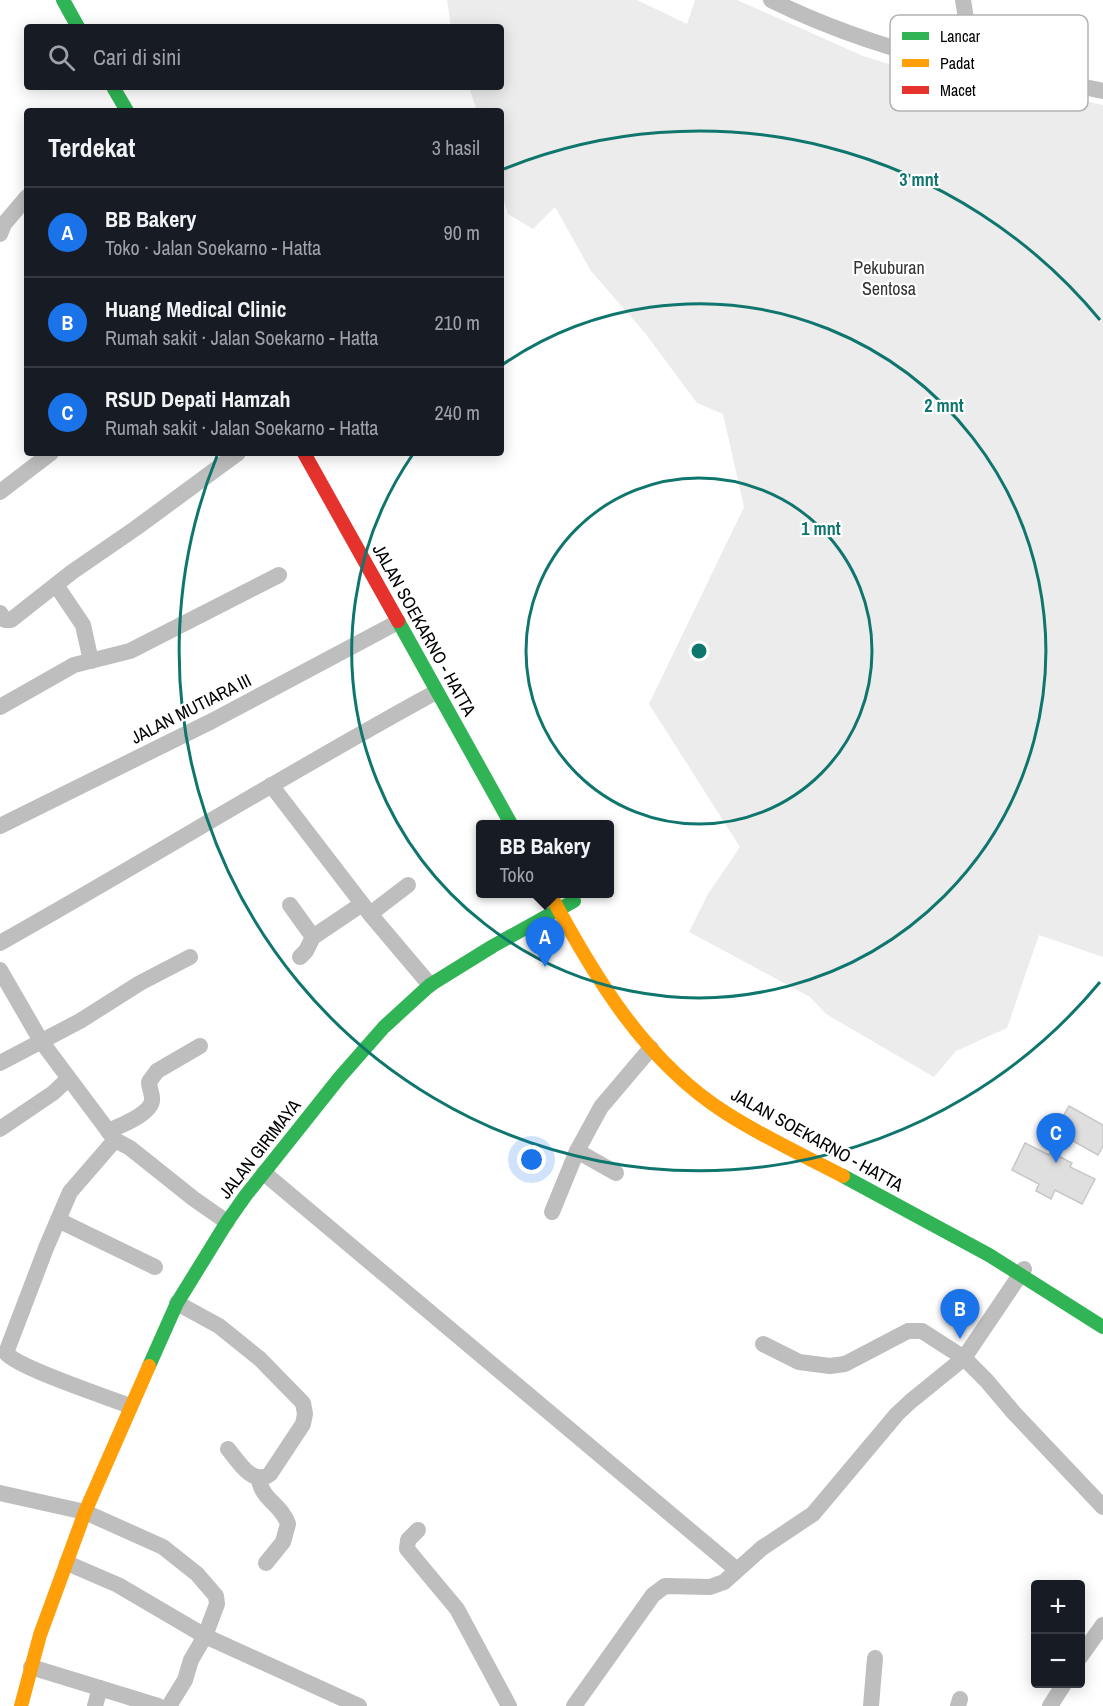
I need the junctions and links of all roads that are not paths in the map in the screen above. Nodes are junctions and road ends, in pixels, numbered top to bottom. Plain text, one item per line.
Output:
1 (63, 0) edge
2 (771, 0) edge
3 (963, 0) edge
4 (788, 4) edge
5 (965, 15) edge
6 (76, 24) edge
7 (890, 45) edge
8 (1088, 88) edge
9 (115, 90) edge
10 (131, 90) edge
11 (1103, 91) edge
12 (125, 108) edge
13 (140, 108) edge
14 (24, 201) edge
15 (0, 234) edge
16 (47, 456) edge
17 (234, 456) edge
18 (306, 456) edge
19 (0, 492) edge
20 (279, 575) dead end
21 (56, 585) junction
22 (0, 614) edge
23 (398, 622) junction
24 (91, 661) junction
25 (436, 692) junction
26 (0, 707) edge
27 (271, 785) junction
28 (508, 820) edge
29 (0, 826) edge
30 (408, 885) dead end
31 (552, 898) edge
32 (574, 902) edge
33 (290, 905) dead end
34 (366, 909) junction
35 (558, 909) junction
36 (312, 938) junction
37 (0, 943) edge
38 (190, 957) dead end
39 (300, 957) dead end
40 (0, 970) edge
41 (430, 985) junction
42 (41, 1041) junction
43 (201, 1046) dead end
44 (651, 1048) junction
45 (0, 1063) edge
46 (68, 1079) junction
47 (0, 1130) edge
48 (112, 1136) junction
49 (577, 1151) junction
50 (264, 1173) junction
51 (616, 1173) dead end
52 (552, 1212) dead end
53 (58, 1220) junction
54 (227, 1222) junction
55 (1027, 1266) junction
56 (155, 1267) dead end
57 (177, 1303) junction
58 (1103, 1327) edge
59 (763, 1344) dead end
60 (964, 1359) junction
61 (130, 1406) junction
62 (228, 1449) dead end
63 (259, 1479) junction
64 (0, 1493) edge
65 (1103, 1507) edge
66 (85, 1512) junction
67 (418, 1530) dead end
68 (68, 1563) junction
69 (266, 1563) dead end
70 (737, 1570) junction
71 (1103, 1625) edge
72 (205, 1636) junction
73 (1085, 1650) edge
74 (875, 1658) dead end
75 (31, 1667) junction
76 (100, 1688) junction
77 (1061, 1688) edge
78 (21, 1706) edge
79 (95, 1706) edge
80 (158, 1706) edge
81 (169, 1706) edge
82 (359, 1706) edge
83 (509, 1706) edge
84 (574, 1706) edge
85 (871, 1706) edge
86 (1050, 1706) edge

1 - 6 main road
2 - 4 street
3 - 5 street
4 - 7 street
8 - 11 street
9 - 12 main road
10 - 13 main road
14 - 15 street
16 - 19 street
17 - 21 street
18 - 23 main road, JALAN SOEKARNO - HATTA
20 - 24 street
21 - 22 street
21 - 24 street
23 - 25 main road, JALAN SOEKARNO - HATTA
23 - 29 street, JALAN MUTIARA III
24 - 26 street
25 - 27 street
25 - 28 main road, JALAN SOEKARNO - HATTA
27 - 34 street
27 - 37 street
30 - 34 street
31 - 35 main road, JALAN SOEKARNO - HATTA
32 - 35 main road, JALAN GIRIMAYA
33 - 36 street
34 - 36 street
34 - 41 street
35 - 41 main road, JALAN GIRIMAYA
35 - 44 main road, JALAN SOEKARNO - HATTA
36 - 39 street
38 - 42 street
40 - 42 street
41 - 50 main road, JALAN GIRIMAYA
42 - 45 street
42 - 46 street
43 - 48 street
44 - 49 street
44 - 55 main road, JALAN SOEKARNO - HATTA
46 - 47 street
46 - 48 street
48 - 53 street
48 - 54 street
49 - 51 street
49 - 52 street
50 - 54 main road, JALAN GIRIMAYA
50 - 70 street
53 - 56 street
53 - 61 street
54 - 57 main road, JALAN GIRIMAYA
55 - 58 main road, JALAN SOEKARNO - HATTA
55 - 60 street
57 - 61 main road, JALAN GIRIMAYA
57 - 63 street
59 - 60 street
60 - 65 street
60 - 70 street
61 - 66 main road, JALAN GIRIMAYA
62 - 63 street
63 - 69 street
64 - 66 street
66 - 68 main road, JALAN GIRIMAYA
66 - 72 street
67 - 83 street
68 - 72 street
68 - 75 main road, JALAN GIRIMAYA
70 - 84 street
71 - 73 street
72 - 81 street
72 - 82 street
74 - 85 street
75 - 76 street
75 - 78 main road, JALAN GIRIMAYA
76 - 79 street
76 - 80 street
77 - 86 street

